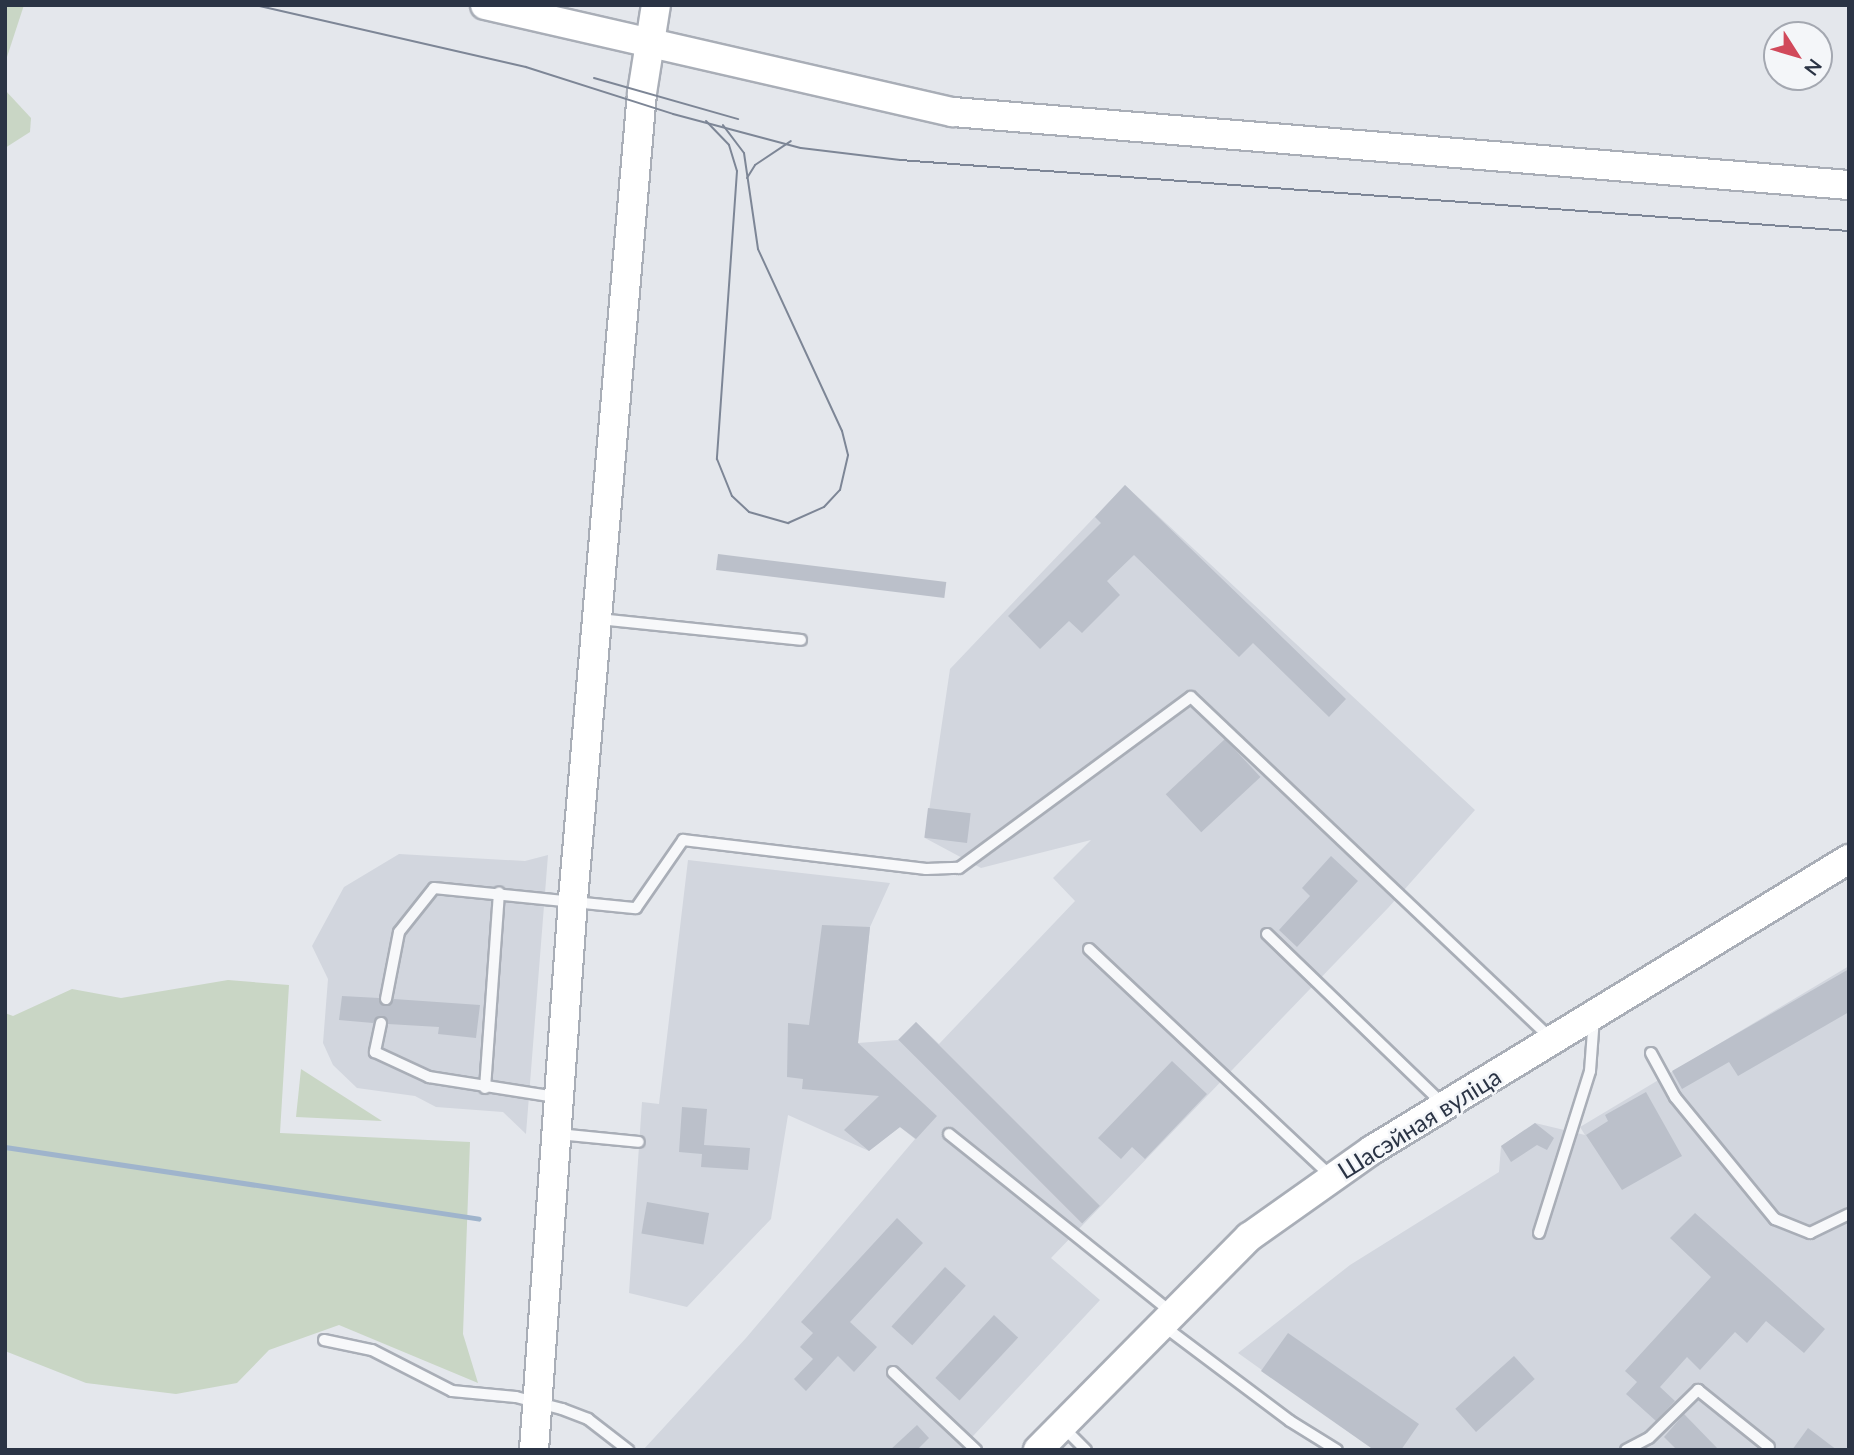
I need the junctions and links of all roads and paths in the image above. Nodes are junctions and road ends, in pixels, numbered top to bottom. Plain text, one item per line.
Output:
1 (485, 5) edge
2 (656, 5) edge
3 (653, 42) junction
4 (1849, 186) edge
5 (598, 618) junction
6 (801, 640) dead end
7 (1849, 859) edge
8 (499, 893) junction
9 (573, 899) junction
10 (1267, 934) dead end
11 (1089, 949) dead end
12 (386, 999) dead end
13 (1595, 1014) junction
14 (381, 1023) dead end
15 (1552, 1040) junction
16 (1651, 1054) dead end
17 (485, 1088) junction
18 (558, 1097) junction
19 (1445, 1105) junction
20 (554, 1134) junction
21 (949, 1134) dead end
22 (639, 1142) dead end
23 (1333, 1178) junction
24 (1849, 1213) edge
25 (1539, 1233) dead end
26 (1168, 1319) junction
27 (324, 1339) dead end
28 (893, 1371) dead end
29 (539, 1405) junction
30 (1062, 1425) junction
31 (1769, 1447) dead end
32 (534, 1450) edge
33 (628, 1450) edge
34 (976, 1450) edge
35 (1038, 1450) edge
36 (1086, 1450) edge
37 (1337, 1450) edge
38 (1626, 1450) edge

1 - 3 main road
2 - 3 main road
3 - 4 main road
3 - 5 main road
5 - 6 lane
5 - 9 main road
7 - 13 main road, Шасэйная вуліца
8 - 9 lane
8 - 12 lane
8 - 17 lane
9 - 15 lane
9 - 18 main road
10 - 19 lane
11 - 23 lane
13 - 15 main road, Шасэйная вуліца
13 - 25 lane
14 - 17 lane
15 - 19 main road, Шасэйная вуліца
16 - 24 lane
17 - 18 lane
18 - 20 main road
19 - 23 main road, Шасэйная вуліца
20 - 22 lane
20 - 29 main road
21 - 26 lane
23 - 26 main road, Шасэйная вуліца
26 - 30 main road, Шасэйная вуліца
26 - 37 lane
27 - 29 lane
28 - 34 lane
29 - 32 main road
29 - 33 lane
30 - 35 main road, Шасэйная вуліца
30 - 36 lane
31 - 38 lane

